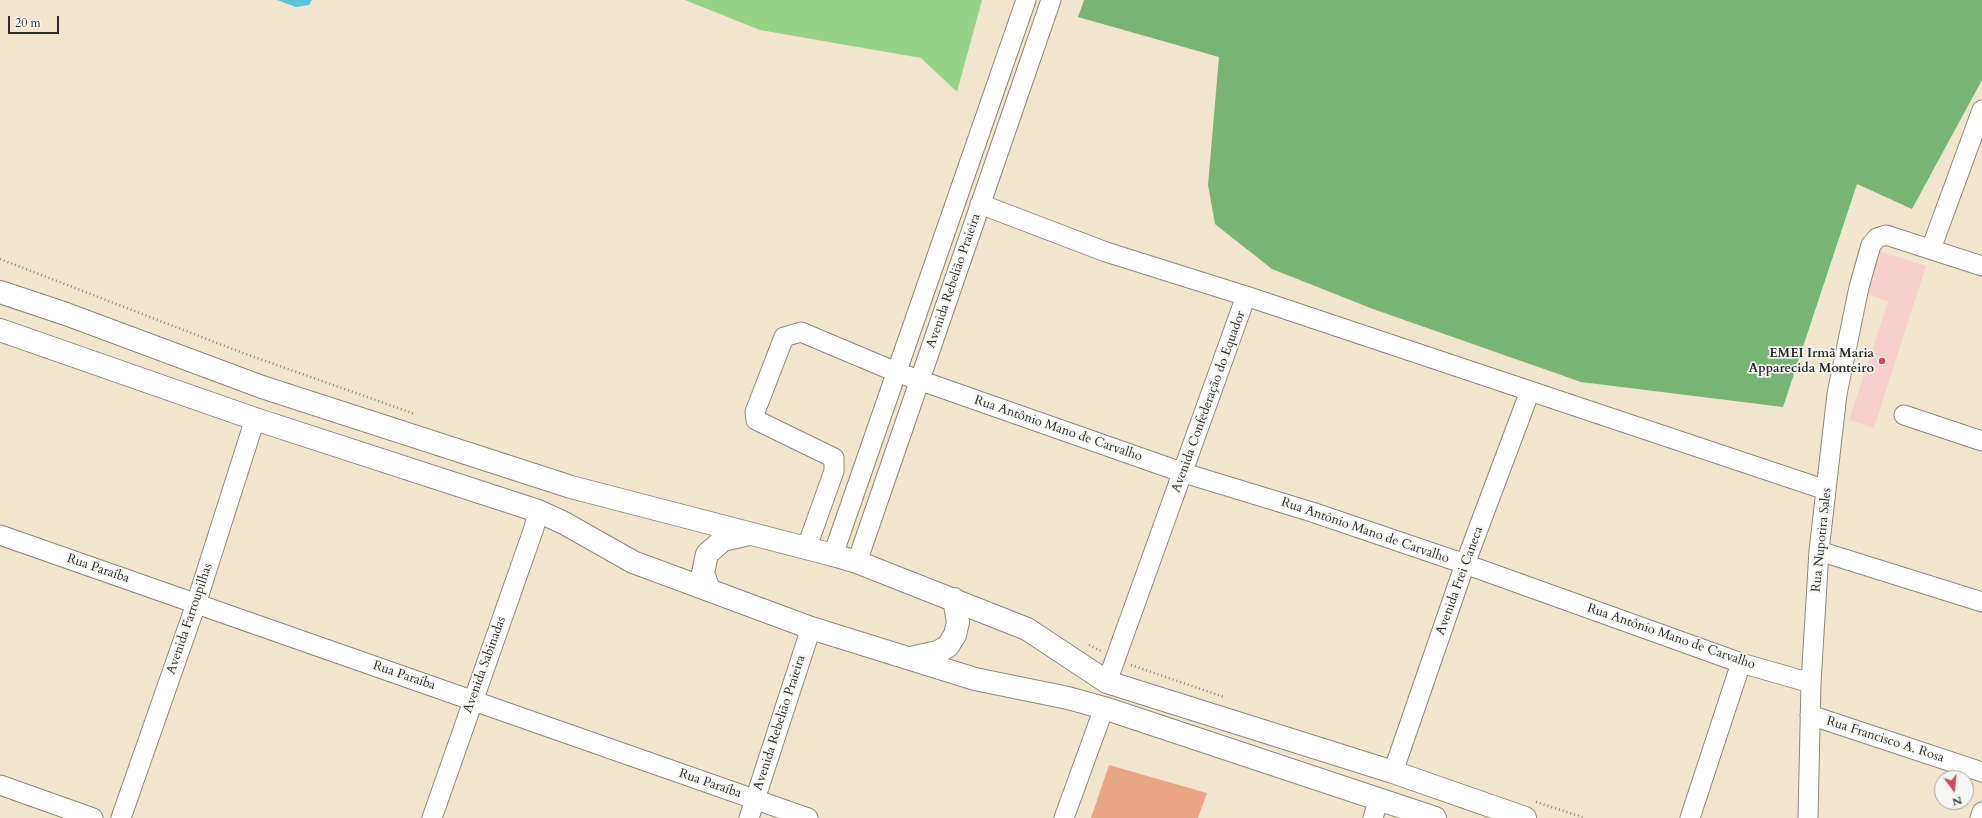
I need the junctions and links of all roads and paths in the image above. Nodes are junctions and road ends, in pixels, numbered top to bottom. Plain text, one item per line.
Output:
1 (1026, 0) edge
2 (1051, 0) edge
3 (1982, 110) edge
4 (980, 204) junction
5 (949, 220) junction
6 (972, 227) junction
7 (1931, 249) junction
8 (1982, 266) edge
9 (0, 292) edge
10 (1246, 296) junction
11 (0, 330) edge
12 (896, 372) junction
13 (920, 380) junction
14 (1530, 391) junction
15 (1904, 415) dead end
16 (255, 419) junction
17 (1982, 441) edge
18 (1184, 473) junction
19 (1826, 490) junction
20 (538, 511) junction
21 (750, 534) junction
22 (0, 535) edge
23 (805, 548) junction
24 (1819, 551) junction
25 (833, 554) junction
26 (857, 562) junction
27 (1465, 564) junction
28 (709, 590) junction
29 (954, 599) junction
30 (1982, 602) edge
31 (196, 604) junction
32 (811, 628) junction
33 (906, 658) junction
34 (1741, 663) junction
35 (1107, 682) junction
36 (1810, 683) junction
37 (472, 700) junction
38 (1104, 708) junction
39 (1810, 715) junction
40 (1393, 772) junction
41 (1982, 772) edge
42 (0, 785) edge
43 (755, 799) junction
44 (1376, 808) edge
45 (1982, 812) edge
46 (93, 818) edge
47 (121, 818) edge
48 (432, 818) edge
49 (748, 818) edge
50 (808, 818) edge
51 (1064, 818) edge
52 (1435, 818) edge
53 (1525, 818) edge
54 (1690, 818) edge
55 (1808, 818) edge
56 (1980, 818) edge

1 - 5 street, Avenida Rebelião Praieira
2 - 4 street, Avenida Rebelião Praieira
3 - 7 street
4 - 6 street, Avenida Rebelião Praieira
4 - 10 street, Avenida Confederação do Equador
5 - 6 street
5 - 12 street, Avenida Rebelião Praieira
6 - 13 street, Avenida Rebelião Praieira
7 - 8 street
7 - 19 street, Rua Nupotira Sales
9 - 21 main road
10 - 14 street
10 - 18 street, Avenida Confederação do Equador
11 - 16 main road
12 - 13 street, Rua Antônio Mano de Carvalho
12 - 23 street, Rua Antônio Mano de Carvalho
12 - 25 street, Avenida Rebelião Praieira
13 - 18 street, Rua Antônio Mano de Carvalho
13 - 26 street, Avenida Rebelião Praieira
14 - 19 street
14 - 27 street, Avenida Frei Caneca
15 - 17 street
16 - 20 main road
16 - 31 street, Avenida Farroupilhas
18 - 27 street, Rua Antônio Mano de Carvalho
18 - 35 street, Avenida Confederação do Equador
19 - 24 street, Rua Nupotira Sales
20 - 28 main road
20 - 37 street, Avenida Sabinadas
21 - 23 main road
21 - 28 main road
22 - 31 street, Rua Paraíba
23 - 25 main road
24 - 30 street
24 - 36 street, Rua Nupotira Sales
25 - 26 main road
26 - 29 main road
27 - 34 street, Rua Antônio Mano de Carvalho
27 - 40 street, Avenida Frei Caneca
28 - 32 main road
29 - 33 main road
29 - 35 main road
31 - 37 street, Rua Paraíba
31 - 47 street, Avenida Farroupilhas
32 - 33 main road
32 - 43 street, Avenida Rebelião Praieira
33 - 38 main road
34 - 36 street, Rua Antônio Mano de Carvalho
34 - 54 street
35 - 40 main road
36 - 39 street, Rua Nupotira Sales
37 - 43 street, Rua Paraíba
37 - 48 street, Avenida Sabinadas
38 - 44 main road
38 - 51 street
39 - 41 street, Rua Francisco A. Rosa
39 - 55 street, Rua Nupotira Sales
40 - 53 main road
42 - 46 street
43 - 49 street, Avenida Rebelião Praieira
43 - 50 street, Rua Paraíba
44 - 52 main road
45 - 56 street

